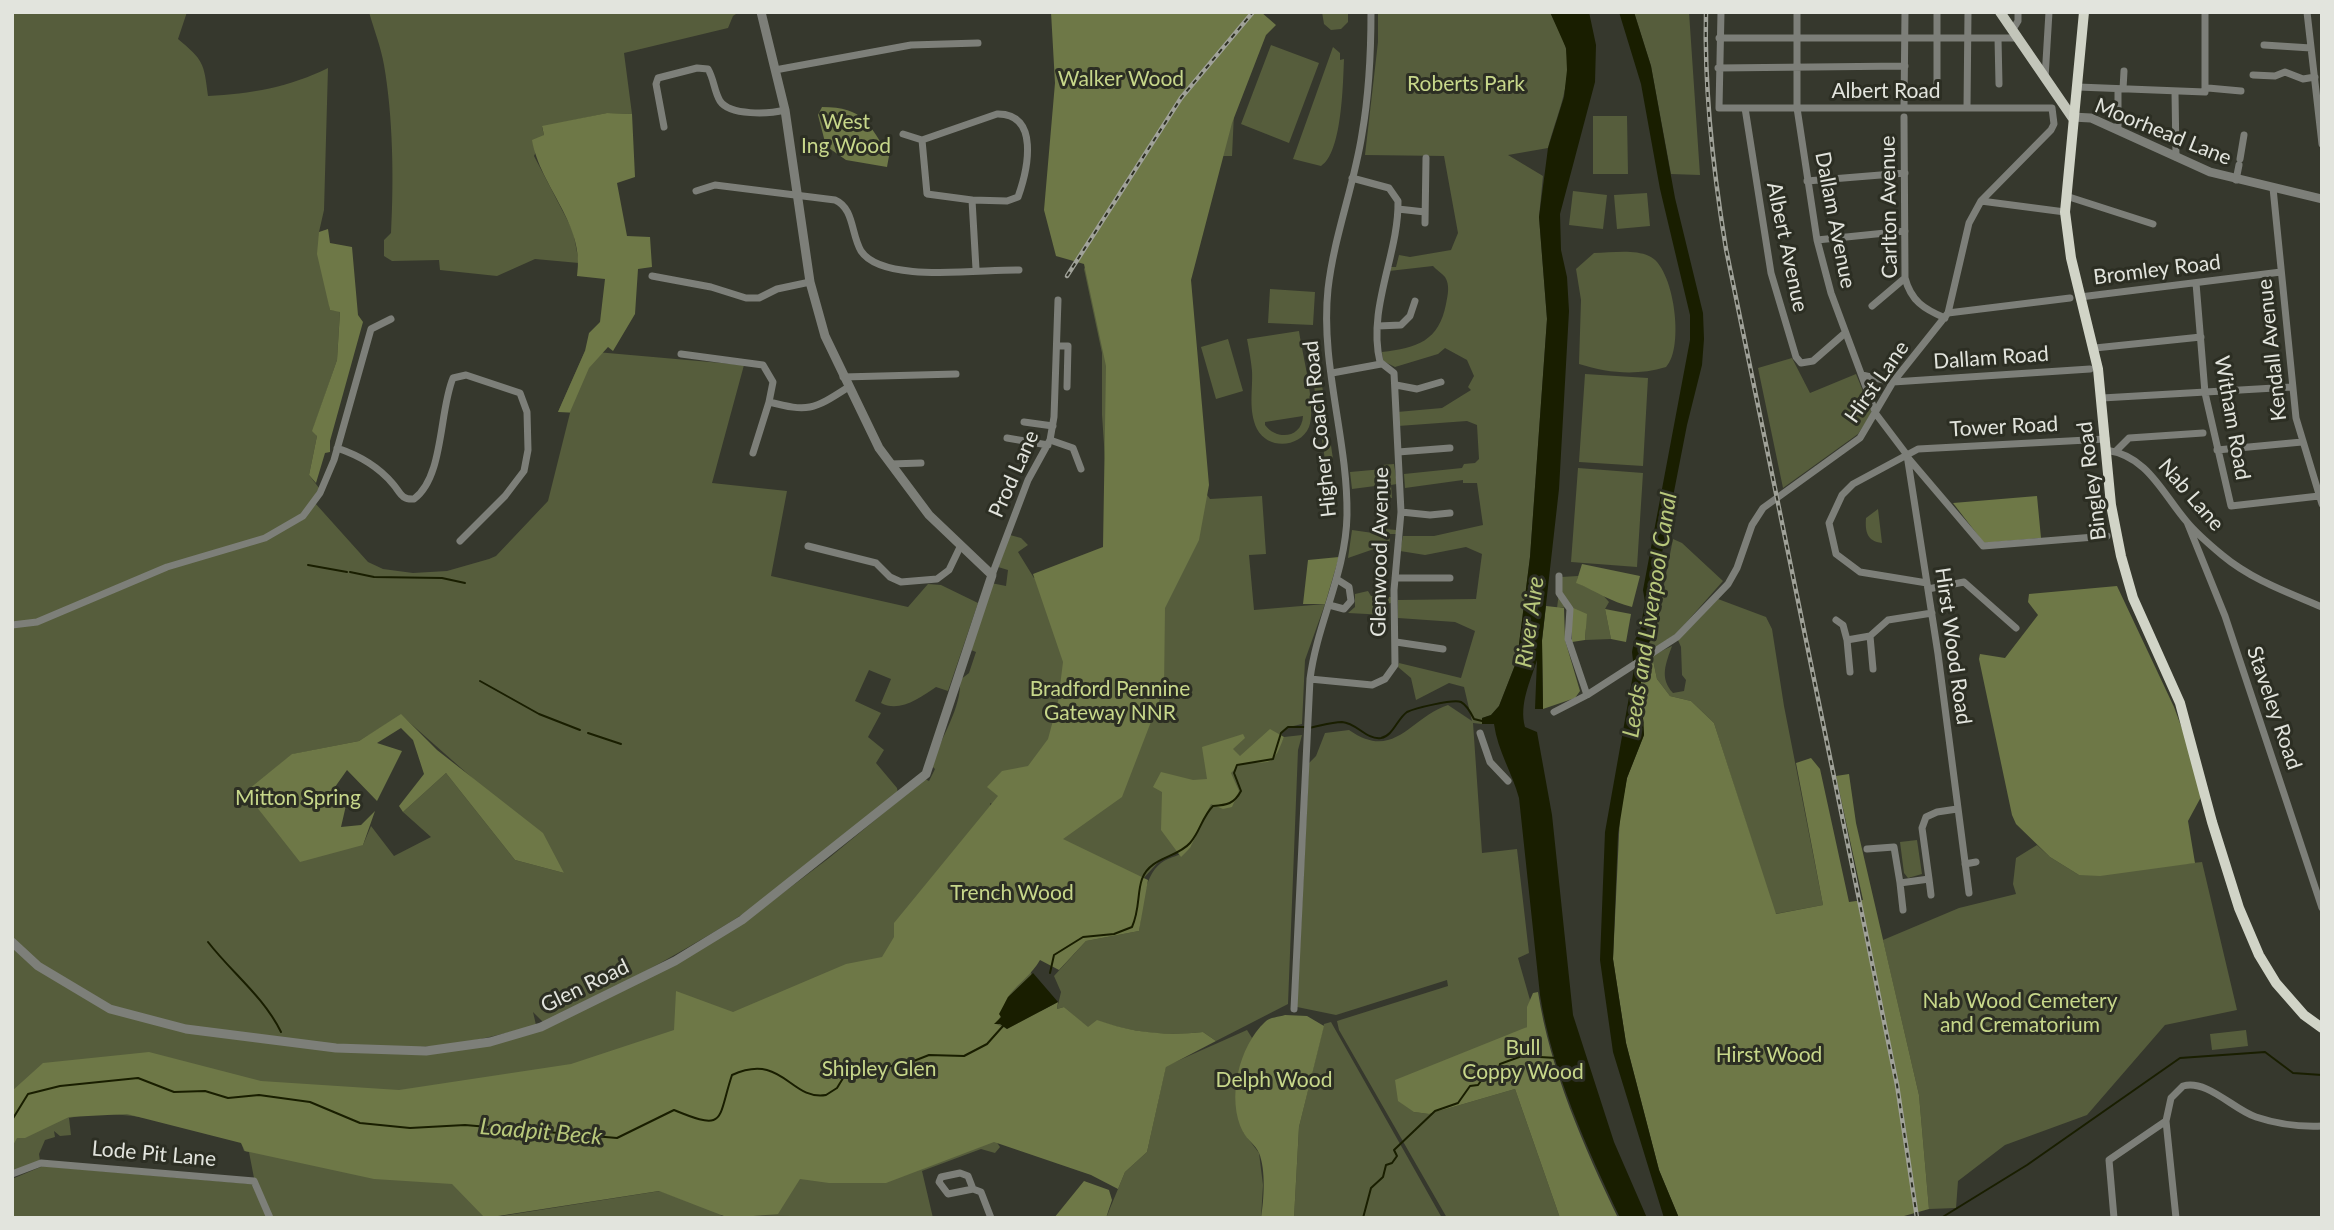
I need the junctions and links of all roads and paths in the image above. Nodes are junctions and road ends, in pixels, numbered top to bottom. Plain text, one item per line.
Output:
1 (761, 12) edge
2 (1371, 12) edge
3 (1721, 12) edge
4 (1797, 12) edge
5 (1905, 12) edge
6 (1937, 12) edge
7 (1968, 12) edge
8 (2000, 12) edge
9 (2018, 12) edge
10 (2049, 12) edge
11 (2084, 12) edge
12 (2205, 12) edge
13 (2307, 12) edge
14 (2015, 34) junction
15 (1719, 38) junction
16 (1797, 38) junction
17 (1905, 38) junction
18 (1937, 38) junction
19 (1967, 38) junction
20 (1998, 38) junction
21 (978, 43) dead end
22 (2322, 44) edge
23 (2264, 45) dead end
24 (2311, 46) junction
25 (1905, 65) junction
26 (1797, 66) junction
27 (1718, 68) junction
28 (775, 70) junction
29 (2124, 71) dead end
30 (2253, 75) dead end
31 (2315, 77) junction
32 (2045, 78) junction
33 (1937, 84) dead end
34 (1999, 84) dead end
35 (2078, 87) junction
36 (2120, 89) junction
37 (2206, 90) junction
38 (2241, 91) dead end
39 (2175, 92) junction
40 (1745, 108) junction
41 (1797, 108) junction
42 (1904, 108) junction
43 (1967, 108) junction
44 (785, 110) junction
45 (1904, 117) dead end
46 (2072, 117) junction
47 (664, 127) dead end
48 (2118, 130) junction
49 (903, 134) dead end
50 (2244, 135) dead end
51 (922, 140) junction
52 (2322, 145) edge
53 (2176, 157) junction
54 (1426, 158) dead end
55 (1905, 173) junction
56 (1352, 178) junction
57 (2236, 180) junction
58 (1807, 181) junction
59 (2273, 188) junction
60 (696, 191) dead end
61 (799, 196) junction
62 (2066, 196) junction
63 (2322, 199) edge
64 (972, 201) junction
65 (1981, 201) junction
66 (1398, 209) junction
67 (1425, 212) junction
68 (2065, 212) junction
69 (1425, 223) dead end
70 (2153, 224) dead end
71 (1905, 231) junction
72 (1817, 240) junction
73 (976, 269) junction
74 (1019, 270) dead end
75 (2281, 272) junction
76 (652, 276) dead end
77 (1905, 278) junction
78 (810, 282) junction
79 (2196, 283) junction
80 (2075, 297) junction
81 (1058, 300) dead end
82 (1415, 301) dead end
83 (1872, 306) dead end
84 (1947, 315) junction
85 (391, 319) dead end
86 (1378, 326) junction
87 (1845, 334) junction
88 (2201, 337) junction
89 (1057, 346) junction
90 (2095, 348) junction
91 (681, 354) dead end
92 (1381, 364) junction
93 (2090, 369) dead end
94 (1332, 373) junction
95 (956, 374) dead end
96 (1862, 375) junction
97 (842, 377) junction
98 (1441, 382) dead end
99 (1893, 382) junction
100 (1396, 385) junction
101 (1067, 387) dead end
102 (2292, 387) junction
103 (847, 388) junction
104 (2205, 393) junction
105 (2102, 398) junction
106 (769, 402) junction
107 (1875, 414) junction
108 (1024, 422) dead end
109 (1053, 426) junction
110 (2203, 433) dead end
111 (1007, 438) dead end
112 (1049, 442) junction
113 (2302, 442) junction
114 (2109, 447) junction
115 (337, 448) junction
116 (1450, 448) dead end
117 (2217, 450) junction
118 (1398, 452) junction
119 (752, 453) dead end
120 (1907, 455) junction
121 (921, 463) dead end
122 (891, 464) junction
123 (1082, 468) dead end
124 (2320, 500) edge
125 (1401, 512) junction
126 (1450, 513) dead end
127 (2187, 522) junction
128 (2107, 536) dead end
129 (460, 541) dead end
130 (961, 545) junction
131 (808, 546) dead end
132 (992, 575) junction
133 (1559, 576) dead end
134 (1395, 578) junction
135 (1450, 578) dead end
136 (1338, 580) junction
137 (1927, 586) junction
138 (1329, 605) junction
139 (2322, 607) edge
140 (1932, 613) junction
141 (1836, 620) dead end
142 (12, 625) edge
143 (2016, 628) dead end
144 (1870, 636) junction
145 (1847, 640) junction
146 (1396, 642) junction
147 (1443, 649) dead end
148 (1873, 669) dead end
149 (1850, 672) dead end
150 (1310, 680) junction
151 (1587, 695) junction
152 (1554, 712) dead end
153 (1480, 733) dead end
154 (1508, 781) dead end
155 (1957, 809) junction
156 (1867, 849) dead end
157 (1976, 862) dead end
158 (1965, 864) junction
159 (1929, 879) junction
160 (1900, 883) junction
161 (1969, 893) dead end
162 (1931, 895) dead end
163 (2322, 908) edge
164 (1903, 910) dead end
165 (12, 942) edge
166 (1294, 1009) dead end
167 (2322, 1028) edge
168 (2166, 1121) junction
169 (2322, 1126) edge
170 (12, 1174) edge
171 (973, 1189) dead end
172 (270, 1218) edge
173 (991, 1218) edge
174 (2115, 1218) edge
175 (2176, 1218) edge

1 - 28 street
2 - 56 street, Higher Coach Road
3 - 15 street
4 - 16 street, Dallam Avenue
5 - 17 street
6 - 18 street
7 - 19 street
8 - 14 main road
9 - 14 street
10 - 32 street
11 - 35 highway, Bingley Road
12 - 37 street
13 - 24 street
14 - 20 street
14 - 32 main road
15 - 16 street
15 - 27 street
16 - 17 street
16 - 26 street, Dallam Avenue
17 - 18 street
17 - 25 street
18 - 19 street
18 - 33 street
19 - 20 street
19 - 43 street
20 - 34 street
21 - 28 street
22 - 24 street
23 - 24 street
24 - 31 street
25 - 26 street
25 - 42 street
26 - 27 street
26 - 41 street, Dallam Avenue
27 - 40 street, Albert Road
28 - 44 street
29 - 36 street
30 - 31 street
31 - 52 street
32 - 46 main road
35 - 36 street
35 - 46 highway, Bingley Road
36 - 39 street
36 - 48 street
37 - 38 street
37 - 39 street
39 - 53 street
40 - 41 street, Albert Road
40 - 87 street, Albert Avenue
41 - 42 street, Albert Road
41 - 58 street, Dallam Avenue
42 - 43 street, Albert Road
43 - 65 street, Albert Road
44 - 47 street
44 - 61 street
45 - 55 street, Carlton Avenue
46 - 48 street, Moorhead Lane
46 - 62 highway, Bingley Road
48 - 53 street, Moorhead Lane
49 - 51 street
50 - 57 street
51 - 64 street
51 - 64 street
53 - 57 street, Moorhead Lane
54 - 67 street
55 - 58 street
55 - 71 street, Carlton Avenue
56 - 66 street
56 - 94 street, Higher Coach Road
57 - 59 street, Moorhead Lane
58 - 72 street, Dallam Avenue
59 - 63 street, Moorhead Lane
59 - 75 street, Kendall Avenue
60 - 61 street
61 - 73 street
61 - 78 street
62 - 68 highway, Bingley Road
62 - 70 street
64 - 73 street
65 - 68 street
65 - 84 street, Hirst Lane
66 - 67 street
66 - 86 street
67 - 69 street
68 - 80 highway, Bingley Road
71 - 72 street
71 - 77 street, Carlton Avenue
72 - 87 street, Dallam Avenue
73 - 74 street
75 - 79 street, Bromley Road
75 - 102 street, Kendall Avenue
76 - 78 street
77 - 83 street
77 - 84 street, Carlton Avenue
78 - 97 street
79 - 80 street, Bromley Road
79 - 88 street, Witham Road
80 - 84 street, Bromley Road
80 - 90 highway, Bingley Road
81 - 89 street, Prod Lane
82 - 86 street
84 - 99 street, Hirst Lane
85 - 115 street
86 - 92 street
87 - 96 street, Dallam Avenue
88 - 90 street
88 - 104 street, Witham Road
89 - 101 street
89 - 109 street, Prod Lane
90 - 105 highway, Bingley Road
91 - 106 street
92 - 94 street
92 - 100 street
93 - 99 street, Dallam Road
94 - 136 street, Higher Coach Road
95 - 97 street
96 - 99 street
96 - 107 street, Dallam Avenue
97 - 103 street
98 - 100 street
99 - 107 street, Hirst Lane
100 - 118 street, Glenwood Avenue
102 - 104 street
102 - 113 street, Kendall Avenue
103 - 106 street
103 - 122 street
104 - 105 street
104 - 117 street, Witham Road
105 - 114 highway, Bingley Road
106 - 119 street
107 - 120 street, Hirst Wood Road
107 - 151 street, Hirst Lane
108 - 109 street
109 - 112 street, Prod Lane
110 - 114 street
111 - 112 street
112 - 123 street
112 - 132 street, Prod Lane
113 - 117 street
113 - 124 street, Kendall Avenue
114 - 120 street, Tower Road
114 - 127 street, Nab Lane
114 - 167 highway, Bingley Road
115 - 129 street
115 - 142 street
116 - 118 street
117 - 124 street, Witham Road
118 - 125 street, Glenwood Avenue
120 - 128 street
120 - 137 street, Hirst Wood Road
120 - 137 street, Tower Road
121 - 122 street
122 - 130 street
125 - 126 street
125 - 134 street, Glenwood Avenue
127 - 139 street, Nab Lane
127 - 163 street, Staveley Road
130 - 131 street
130 - 132 street
132 - 165 street, Glen Road
133 - 151 street
134 - 135 street
134 - 146 street, Glenwood Avenue
136 - 138 street, Higher Coach Road
136 - 138 street
137 - 140 street, Hirst Wood Road
137 - 143 street
138 - 150 street, Higher Coach Road
140 - 144 street
140 - 155 street, Hirst Wood Road
141 - 145 street
144 - 145 street
144 - 148 street
145 - 149 street
146 - 147 street
146 - 150 street, Glenwood Avenue
150 - 166 street, Higher Coach Road
151 - 152 street, Hirst Lane
153 - 154 street
155 - 158 street, Hirst Wood Road
155 - 159 street
156 - 160 street
157 - 158 street
158 - 161 street, Hirst Wood Road
159 - 160 street
159 - 162 street
160 - 164 street
168 - 169 street
168 - 174 street
168 - 175 street
170 - 172 street, Lode Pit Lane
171 - 173 street

